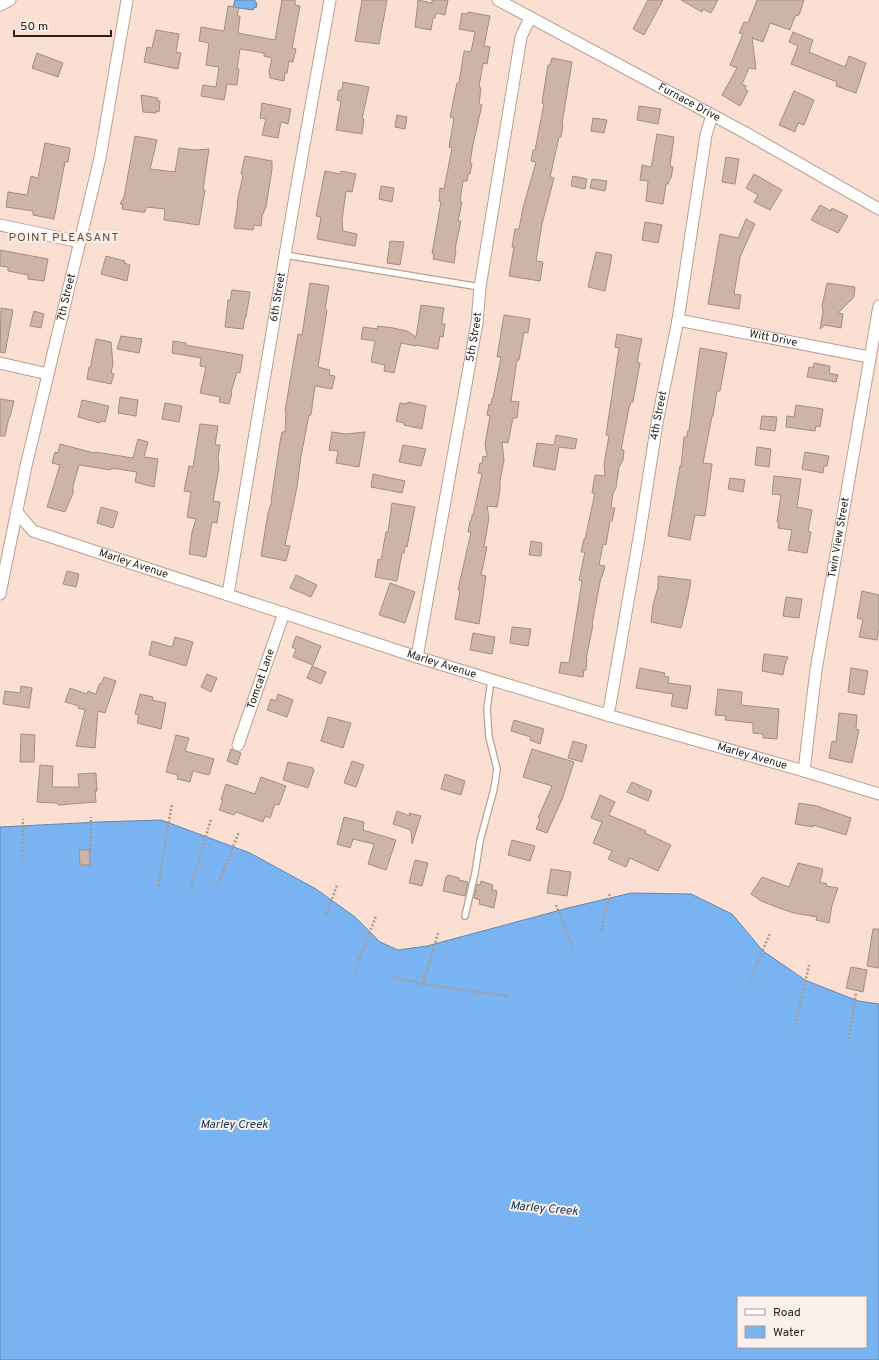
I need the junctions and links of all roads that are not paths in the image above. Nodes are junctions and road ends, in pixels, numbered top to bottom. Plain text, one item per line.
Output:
1 (10, 0) edge
2 (127, 0) edge
3 (330, 0) edge
4 (498, 0) edge
5 (0, 5) edge
6 (530, 18) junction
7 (712, 115) junction
8 (879, 209) edge
9 (0, 225) edge
10 (80, 242) junction
11 (285, 255) junction
12 (480, 287) junction
13 (879, 306) edge
14 (678, 320) junction
15 (870, 357) junction
16 (0, 363) edge
17 (48, 374) junction
18 (16, 511) junction
19 (0, 594) edge
20 (228, 594) junction
21 (284, 613) junction
22 (417, 657) junction
23 (491, 680) junction
24 (607, 716) junction
25 (238, 745) dead end
26 (804, 770) junction
27 (879, 794) edge
28 (466, 916) dead end

1 - 5 street
2 - 10 street, 7th Street
3 - 11 street, 6th Street
4 - 6 street, Furnace Drive
6 - 7 street, Furnace Drive
6 - 12 street, 5th Street
7 - 8 street, Furnace Drive
7 - 14 street, 4th Street
9 - 10 street
10 - 17 street, 7th Street
11 - 12 lane
11 - 20 street, 6th Street
12 - 22 street, 5th Street
13 - 15 street, Twin View Street
14 - 15 street, Witt Drive
14 - 24 street, 4th Street
15 - 26 street, Twin View Street
16 - 17 street
17 - 18 street, 7th Street
18 - 19 street, 7th Street
18 - 20 street, Marley Avenue
20 - 21 street, Marley Avenue
21 - 22 street, Marley Avenue
21 - 25 street, Tomcat Lane
22 - 23 street, Marley Avenue
23 - 24 street, Marley Avenue
23 - 28 lane
24 - 26 street, Marley Avenue
26 - 27 street, Marley Avenue

